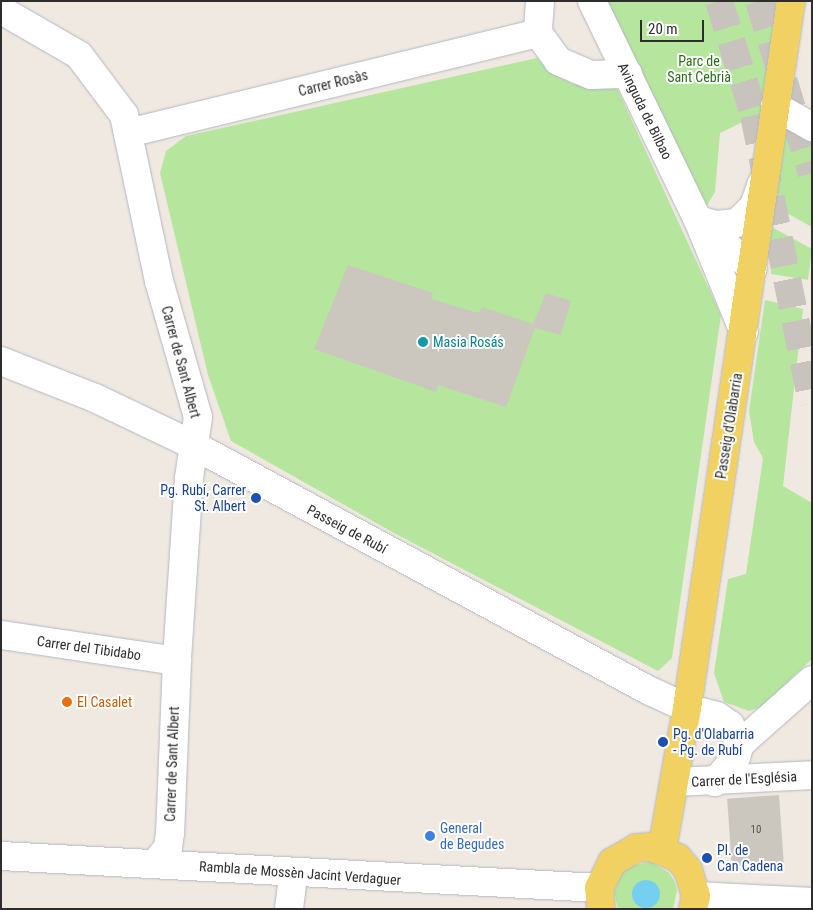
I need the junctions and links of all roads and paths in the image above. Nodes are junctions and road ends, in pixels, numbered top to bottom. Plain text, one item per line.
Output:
1 (540, 1) edge
2 (592, 1) edge
3 (791, 1) edge
4 (1, 10) edge
5 (538, 32) junction
6 (628, 74) junction
7 (775, 106) junction
8 (812, 127) edge
9 (128, 133) junction
10 (767, 170) junction
11 (698, 220) junction
12 (753, 269) junction
13 (744, 332) junction
14 (1, 361) edge
15 (195, 446) junction
16 (1, 635) edge
17 (177, 661) junction
18 (812, 680) edge
19 (688, 708) junction
20 (740, 744) junction
21 (812, 775) edge
22 (676, 782) junction
23 (715, 782) junction
24 (662, 850) junction
25 (1, 856) edge
26 (155, 863) junction
27 (294, 874) junction
28 (600, 898) edge
29 (694, 902) edge
30 (812, 902) edge
31 (289, 909) edge

1 - 5 street
2 - 6 street, Avinguda de Bilbao
3 - 7 main road, Passeig d'Olabarria
4 - 9 street, Carrer de Sant Albert
5 - 6 street
5 - 9 street, Carrer Rosàs
6 - 11 street, Avinguda de Bilbao
7 - 8 street
7 - 10 main road, Passeig d'Olabarria
9 - 15 street, Carrer de Sant Albert
10 - 11 street
10 - 12 main road, Passeig d'Olabarria
11 - 12 street
11 - 13 street, Avinguda de Bilbao
12 - 13 main road, Passeig d'Olabarria
13 - 19 main road, Passeig d'Olabarria
14 - 15 street, Passeig de Rubí
15 - 17 street, Carrer de Sant Albert
15 - 19 street, Passeig de Rubí
16 - 17 street, Carrer del Tibidabo
17 - 26 street, Carrer de Sant Albert
18 - 20 street
19 - 20 street, Passeig de Rubí
19 - 22 main road, Passeig d'Olabarria
20 - 23 street
21 - 23 street, Carrer de l'Església
22 - 23 street, Carrer de l'Església
22 - 24 main road, Passeig d'Olabarria
24 - 28 main road
24 - 29 main road
25 - 26 street, Rambla de Mossèn Jacint Verdaguer
26 - 27 street, Rambla de Mossèn Jacint Verdaguer
27 - 28 street, Rambla de Mossèn Jacint Verdaguer
27 - 31 street
29 - 30 street

